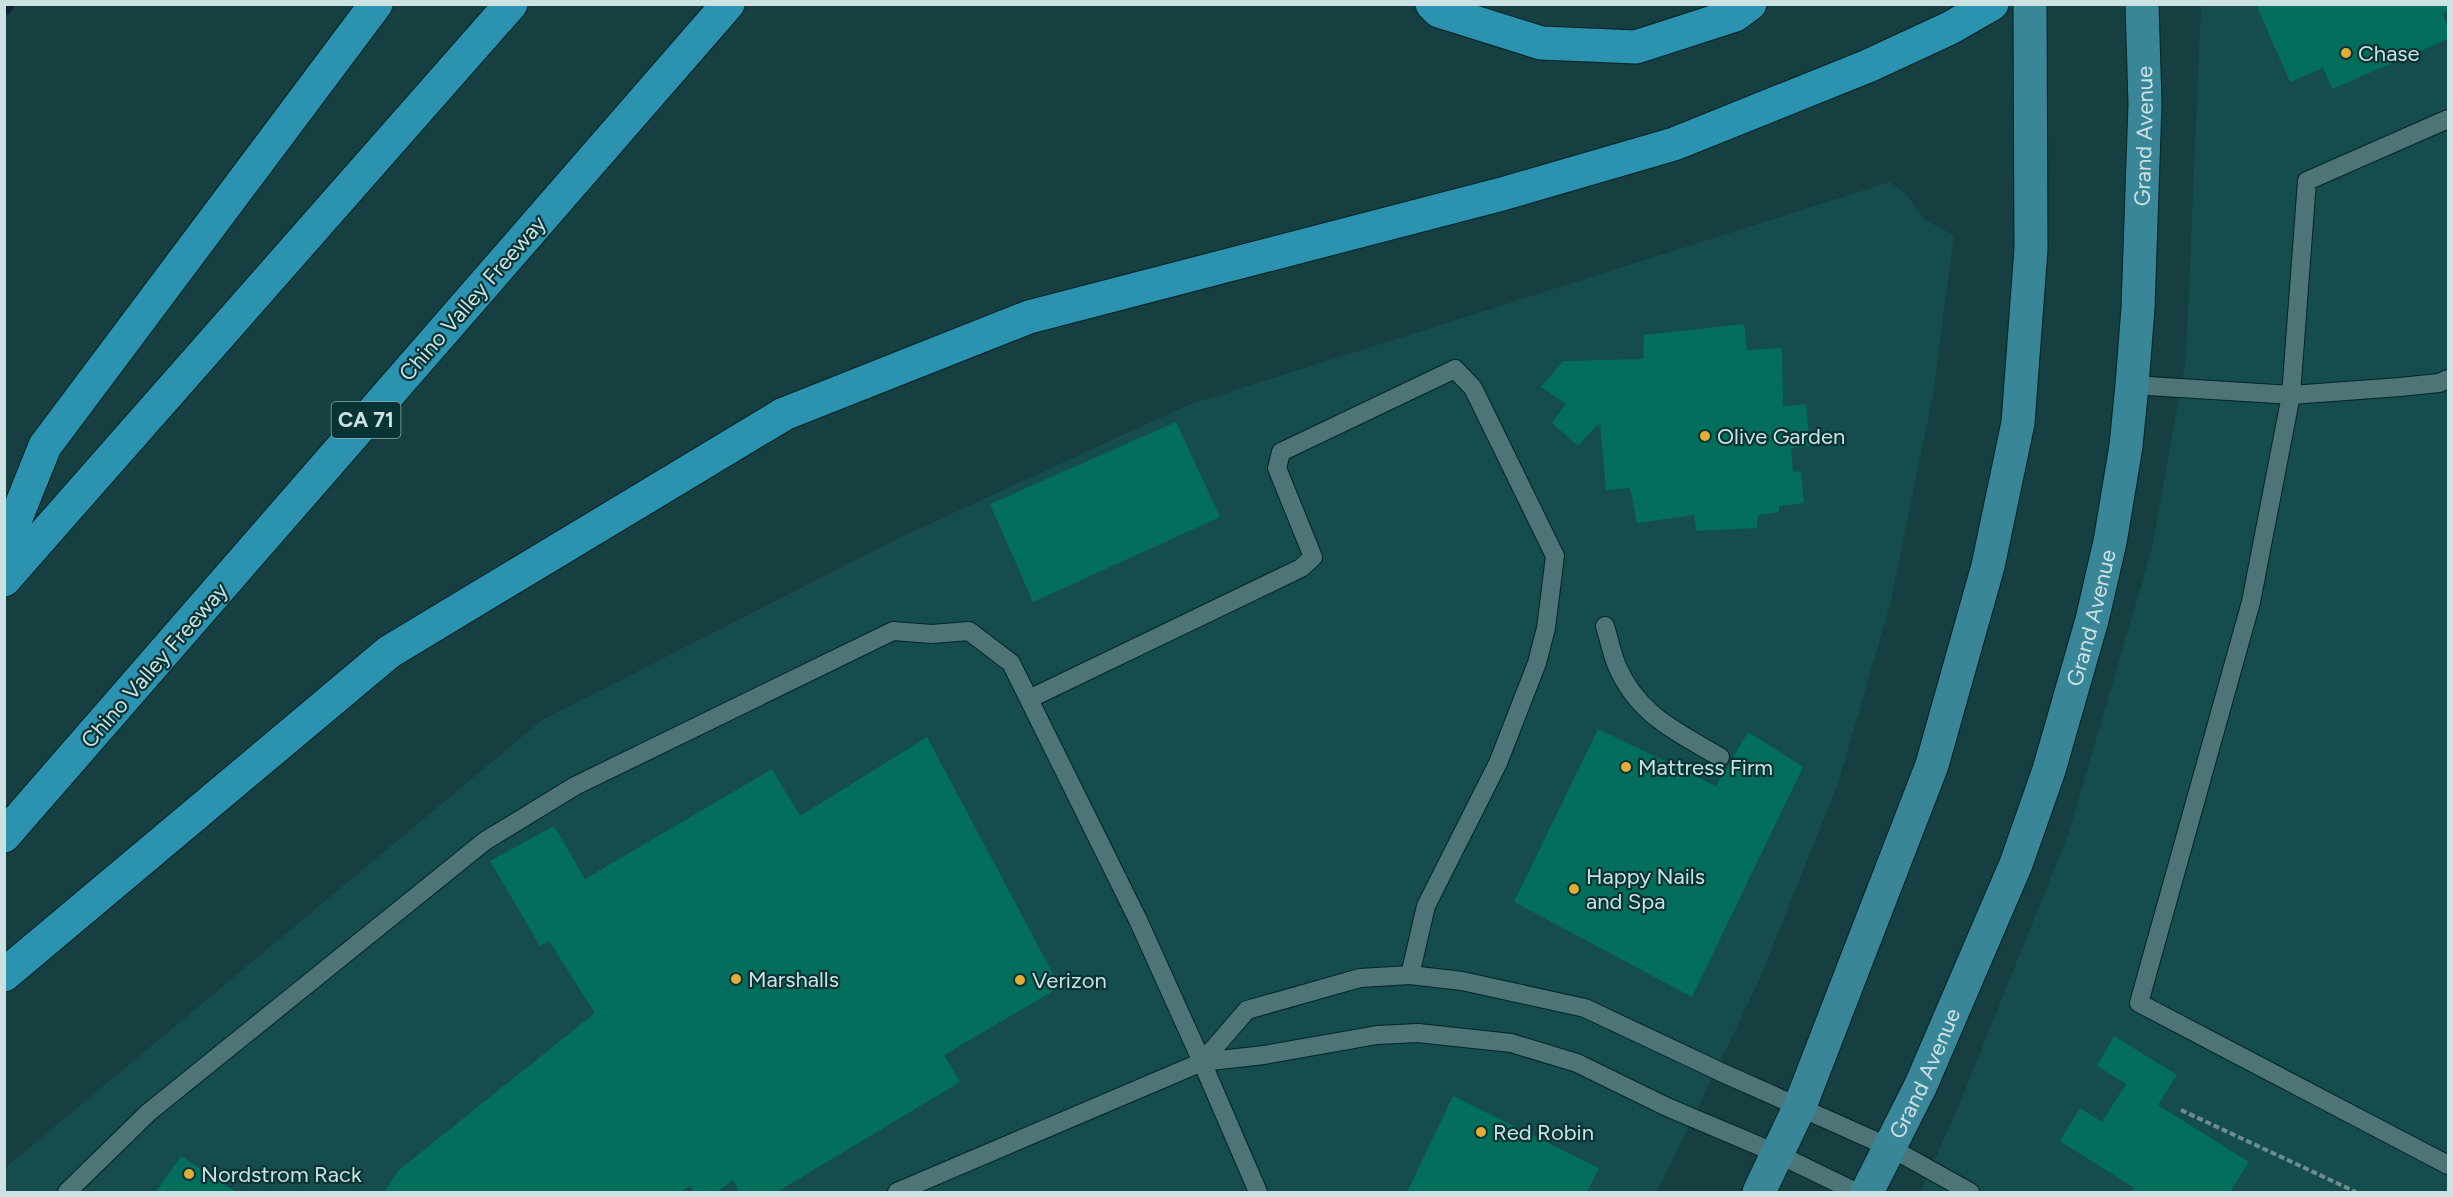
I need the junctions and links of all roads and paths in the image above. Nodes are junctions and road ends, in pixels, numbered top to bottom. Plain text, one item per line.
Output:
1 (376, 4) edge
2 (511, 4) edge
3 (728, 4) edge
4 (1432, 4) edge
5 (1750, 4) edge
6 (1992, 4) edge
7 (2030, 4) edge
8 (2142, 4) edge
9 (2448, 119) edge
10 (2448, 379) edge
11 (2132, 385) junction
12 (2291, 395) junction
13 (4, 548) edge
14 (4, 580) edge
15 (1605, 626) dead end
16 (1029, 699) junction
17 (1720, 757) dead end
18 (4, 836) edge
19 (4, 975) edge
20 (1410, 975) junction
21 (1202, 1062) junction
22 (1800, 1106) junction
23 (2181, 1110) dead end
24 (1891, 1148) junction
25 (1778, 1154) junction
26 (2448, 1165) edge
27 (67, 1192) edge
28 (897, 1192) edge
29 (1258, 1192) edge
30 (1759, 1192) edge
31 (1856, 1192) edge
32 (1867, 1192) edge
33 (1970, 1192) edge
34 (2356, 1192) edge

1 - 13 highway
2 - 14 highway
3 - 18 highway, Chino Valley Freeway / CA 71
4 - 5 highway
6 - 19 highway
7 - 22 main road
8 - 11 main road, Grand Avenue
9 - 12 lane
10 - 12 lane
11 - 12 lane
11 - 24 main road, Grand Avenue
12 - 26 lane
15 - 17 lane
16 - 20 lane
16 - 21 lane
16 - 27 lane
20 - 21 lane
20 - 22 lane
21 - 25 lane
21 - 28 lane
21 - 29 lane
22 - 24 lane
22 - 25 main road
23 - 34 path
24 - 32 main road, Grand Avenue
24 - 33 lane
25 - 30 main road
25 - 31 lane

